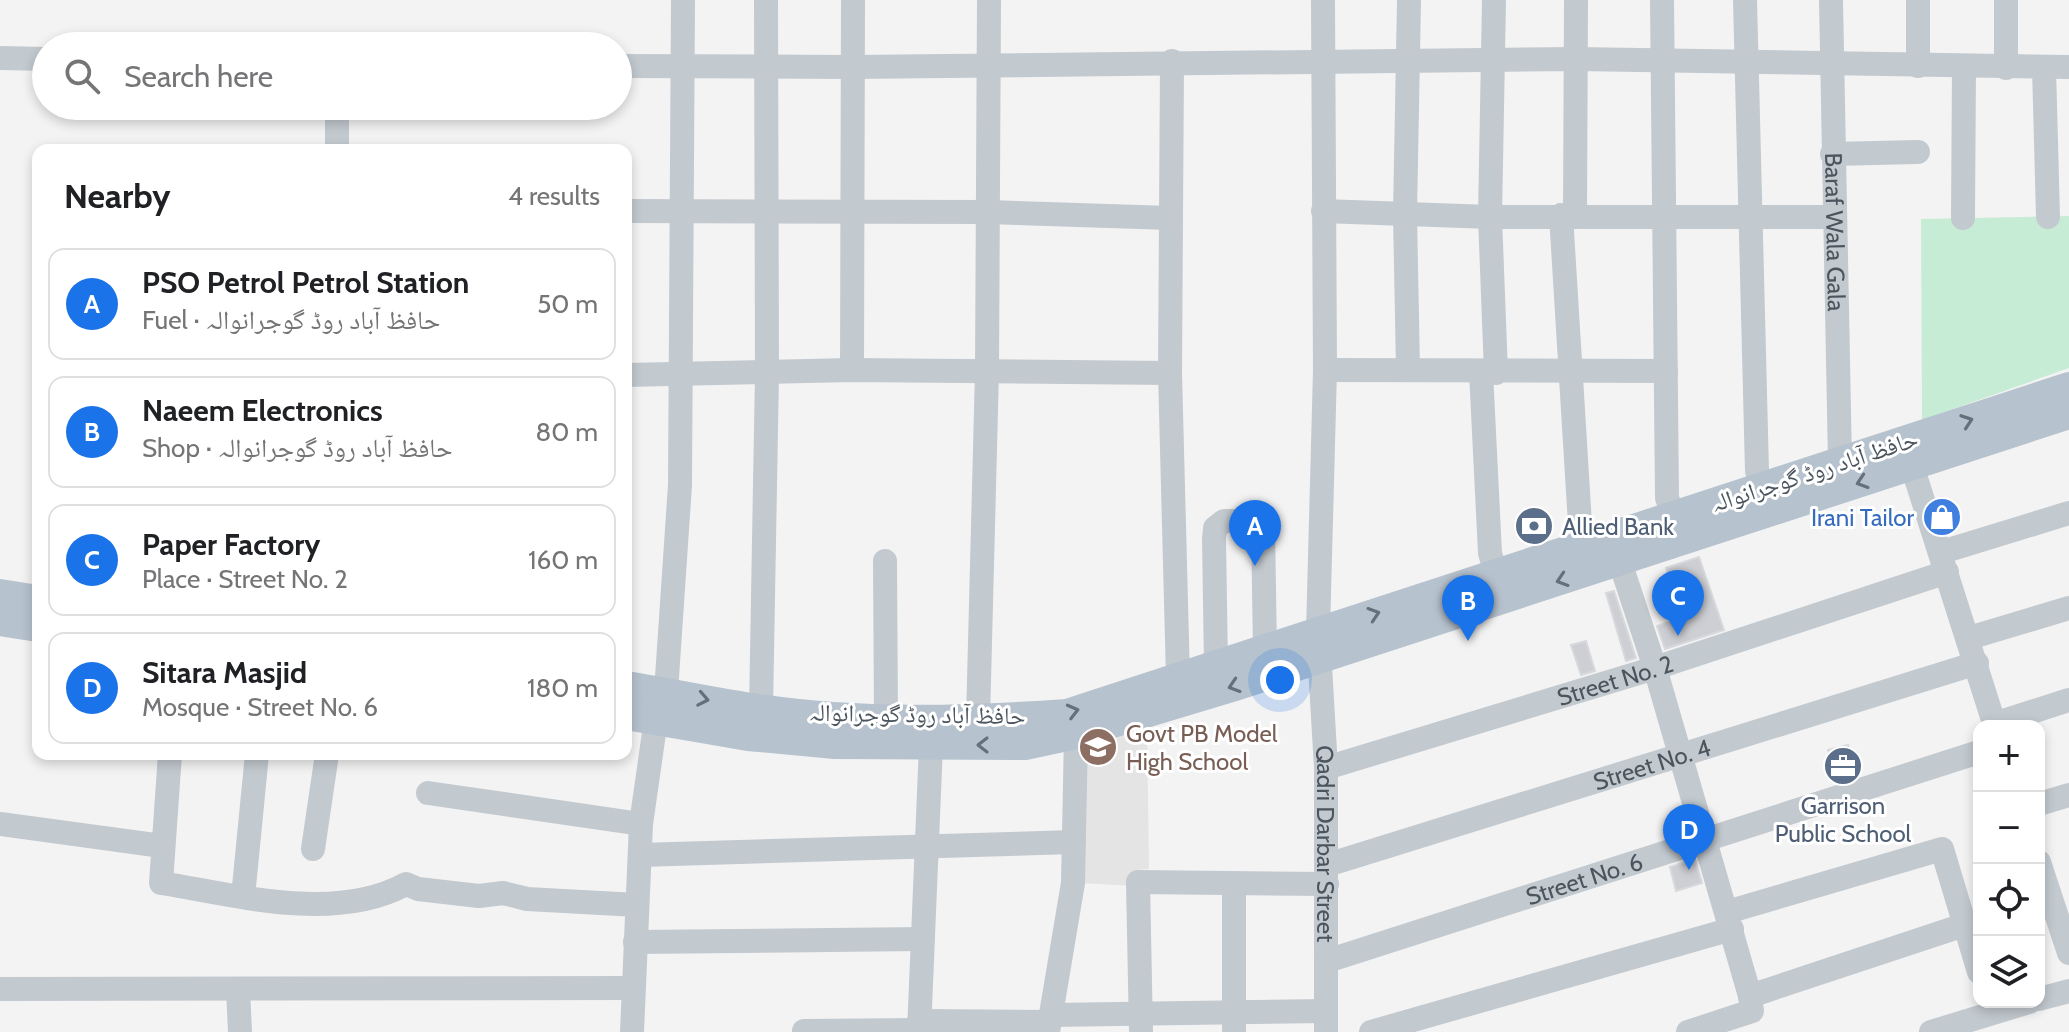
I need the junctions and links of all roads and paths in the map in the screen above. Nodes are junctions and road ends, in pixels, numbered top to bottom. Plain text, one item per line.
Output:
1 (683, 0) edge
2 (766, 0) edge
3 (853, 0) edge
4 (989, 0) edge
5 (1323, 0) edge
6 (1409, 0) edge
7 (1494, 0) edge
8 (1576, 0) edge
9 (1662, 0) edge
10 (1745, 0) edge
11 (1831, 0) edge
12 (1918, 0) edge
13 (2006, 0) edge
14 (0, 58) edge
15 (32, 59) edge
16 (1576, 59) junction
17 (1494, 60) junction
18 (1662, 60) junction
19 (1745, 60) junction
20 (1172, 61) junction
21 (1323, 62) junction
22 (1410, 62) junction
23 (1830, 63) junction
24 (989, 64) junction
25 (632, 66) edge
26 (683, 66) junction
27 (764, 66) junction
28 (1918, 66) junction
29 (852, 67) junction
30 (1964, 67) junction
31 (2044, 67) junction
32 (2069, 67) edge
33 (2006, 68) junction
34 (337, 120) edge
35 (2057, 135) edge
36 (337, 144) edge
37 (1918, 152) dead end
38 (1832, 154) junction
39 (632, 211) edge
40 (680, 211) junction
41 (764, 211) junction
42 (853, 211) junction
43 (1323, 211) junction
44 (988, 212) junction
45 (1405, 214) junction
46 (1568, 215) junction
47 (1662, 215) junction
48 (1490, 217) junction
49 (1749, 217) junction
50 (1834, 217) junction
51 (2048, 217) dead end
52 (1170, 218) junction
53 (1963, 218) dead end
54 (1408, 369) junction
55 (852, 370) junction
56 (1325, 370) junction
57 (1568, 370) junction
58 (987, 371) junction
59 (1666, 371) junction
60 (1489, 372) junction
61 (767, 373) junction
62 (1170, 373) junction
63 (680, 374) junction
64 (632, 375) edge
65 (2069, 387) edge
66 (2069, 414) edge
67 (1840, 463) junction
68 (1912, 466) junction
69 (1761, 486) junction
70 (2069, 513) edge
71 (1674, 516) junction
72 (1585, 545) junction
73 (885, 561) dead end
74 (1620, 562) junction
75 (1944, 562) junction
76 (1496, 574) junction
77 (0, 594) edge
78 (32, 599) edge
79 (2069, 608) edge
80 (0, 621) edge
81 (32, 626) edge
82 (1969, 638) junction
83 (1320, 645) junction
84 (1265, 651) junction
85 (1977, 663) junction
86 (1216, 666) junction
87 (1655, 668) junction
88 (1178, 678) junction
89 (632, 692) edge
90 (2069, 700) edge
91 (649, 709) edge
92 (761, 710) junction
93 (886, 718) junction
94 (978, 720) junction
95 (1994, 720) edge
96 (2010, 720) edge
97 (1076, 734) junction
98 (931, 745) junction
99 (1973, 754) edge
100 (1681, 757) junction
101 (169, 760) edge
102 (256, 760) edge
103 (326, 760) edge
104 (1326, 768) junction
105 (428, 793) dead end
106 (2069, 795) edge
107 (2045, 802) edge
108 (0, 824) edge
109 (641, 824) junction
110 (1706, 841) junction
111 (1074, 842) junction
112 (162, 846) junction
113 (927, 846) junction
114 (313, 849) dead end
115 (640, 855) junction
116 (2040, 864) edge
117 (1327, 874) junction
118 (1234, 885) junction
119 (2059, 893) edge
120 (243, 897) junction
121 (637, 905) junction
122 (1730, 920) junction
123 (1964, 925) junction
124 (923, 939) junction
125 (635, 942) junction
126 (1973, 953) edge
127 (2069, 953) edge
128 (1327, 961) junction
129 (632, 988) junction
130 (0, 989) edge
131 (238, 989) junction
132 (2069, 991) edge
133 (1750, 996) junction
134 (2045, 997) edge
135 (2012, 1008) edge
136 (1993, 1015) edge
137 (1234, 1021) edge
138 (1326, 1021) edge
139 (1050, 1023) edge
140 (1141, 1024) edge
141 (919, 1027) edge
142 (1716, 1027) edge
143 (804, 1031) edge
144 (240, 1032) edge
145 (632, 1032) edge
146 (1371, 1032) edge
147 (1688, 1032) edge
148 (1931, 1032) edge

1 - 26 street
2 - 27 street
3 - 29 street
4 - 24 street
5 - 21 street, Qadri Darbar Street
6 - 22 street
7 - 17 street
8 - 16 street
9 - 18 street
10 - 19 street
11 - 23 street, Baraf Wala Gala
12 - 28 street
13 - 33 street
14 - 15 street
16 - 17 street
16 - 18 street
16 - 46 street
17 - 22 street
17 - 48 street
18 - 19 street
18 - 47 street
19 - 23 street
19 - 49 street
20 - 21 street
20 - 24 street
20 - 52 street
21 - 22 street
21 - 43 street, Qadri Darbar Street
22 - 45 street
23 - 28 street
23 - 38 street, Baraf Wala Gala
24 - 29 street
24 - 44 street
25 - 26 street
26 - 27 street
26 - 40 street
27 - 29 street
27 - 41 street
28 - 30 street
29 - 42 street
30 - 33 street
30 - 53 street
31 - 32 street
31 - 33 street
31 - 35 street
34 - 36 street
35 - 51 street
37 - 38 street
38 - 50 street, Baraf Wala Gala
39 - 40 street
40 - 41 street
40 - 63 street
41 - 42 street
41 - 61 street
42 - 44 street
42 - 55 street
43 - 45 street
43 - 56 street, Qadri Darbar Street
44 - 52 street
44 - 58 street
45 - 48 street
45 - 54 street
46 - 47 street
46 - 48 street
46 - 57 street
47 - 49 street
47 - 59 street
48 - 60 street
49 - 50 street
49 - 69 street
50 - 67 street, Baraf Wala Gala
52 - 62 street
54 - 56 street
54 - 60 street
55 - 58 street
55 - 61 street
56 - 83 street, Qadri Darbar Street
57 - 59 street
57 - 60 street
57 - 72 street
58 - 62 street
58 - 94 street
59 - 71 street
60 - 76 street
61 - 63 street
61 - 92 street
62 - 88 street
63 - 64 street
63 - 91 street
67 -> 65 main road, حافظ آباد روڈ گوجرانوالہ
66 - 68 main road, حافظ آباد روڈ گوجرانوالہ
67 - 69 main road, حافظ آباد روڈ گوجرانوالہ
68 -> 74 main road, حافظ آباد روڈ گوجرانوالہ
68 - 75 street
69 - 71 main road, حافظ آباد روڈ گوجرانوالہ
70 - 75 street, Street No. 2
71 - 72 main road, حافظ آباد روڈ گوجرانوالہ
72 - 76 main road, حافظ آباد روڈ گوجرانوالہ
73 - 93 street
74 -> 83 main road, حافظ آباد روڈ گوجرانوالہ
74 - 87 street
75 - 82 street
75 - 87 street, Street No. 2
83 -> 76 main road, حافظ آباد روڈ گوجرانوالہ
77 - 78 main road
79 - 82 street
80 - 81 main road
82 - 85 street
83 - 84 main road, حافظ آباد روڈ گوجرانوالہ
83 -> 97 main road, حافظ آباد روڈ گوجرانوالہ
83 - 104 street, Qadri Darbar Street
84 - 86 main road, حافظ آباد روڈ گوجرانوالہ
84 - 86 street
85 - 95 street
85 - 100 street, Street No. 4
86 - 88 main road, حافظ آباد روڈ گوجرانوالہ
87 - 100 street
87 - 104 street, Street No. 2
94 -> 88 main road, حافظ آباد روڈ گوجرانوالہ
89 - 91 main road, حافظ آباد روڈ گوجرانوالہ
90 - 96 street
91 -> 92 main road, حافظ آباد روڈ گوجرانوالہ
91 - 98 main road, حافظ آباد روڈ گوجرانوالہ
91 - 109 street
92 - 93 main road, حافظ آباد روڈ گوجرانوالہ
93 - 94 main road, حافظ آباد روڈ گوجرانوالہ
97 -> 98 main road, حافظ آباد روڈ گوجرانوالہ
97 - 111 street
98 - 113 street
99 - 110 street, Street No. 6
100 - 110 street
100 - 117 street, Street No. 4
101 - 112 street
102 - 120 street
103 - 114 street
104 - 117 street, Qadri Darbar Street
105 - 109 street
106 - 107 street
108 - 112 street
109 - 115 street
110 - 122 street
110 - 128 street, Street No. 6
111 - 113 street
111 - 139 street
112 - 120 street
113 - 115 street
113 - 124 street
115 - 121 street
116 - 119 street
117 - 118 street, Street No. 4
117 - 128 street, Qadri Darbar Street
118 - 137 street
118 - 140 street, Street No. 4
119 - 127 street
120 - 121 street
121 - 125 street
122 - 123 street
122 - 133 street
122 - 146 street
123 - 126 street
123 - 133 street
124 - 125 street
124 - 141 street
125 - 129 street
128 - 138 street, Qadri Darbar Street
129 - 131 street
129 - 145 street
130 - 131 street
131 - 144 street
132 - 134 street
133 - 142 street
135 - 136 street
136 - 148 street
137 - 138 street
137 - 140 street
139 - 140 street
139 - 141 street
141 - 143 street
142 - 147 street

